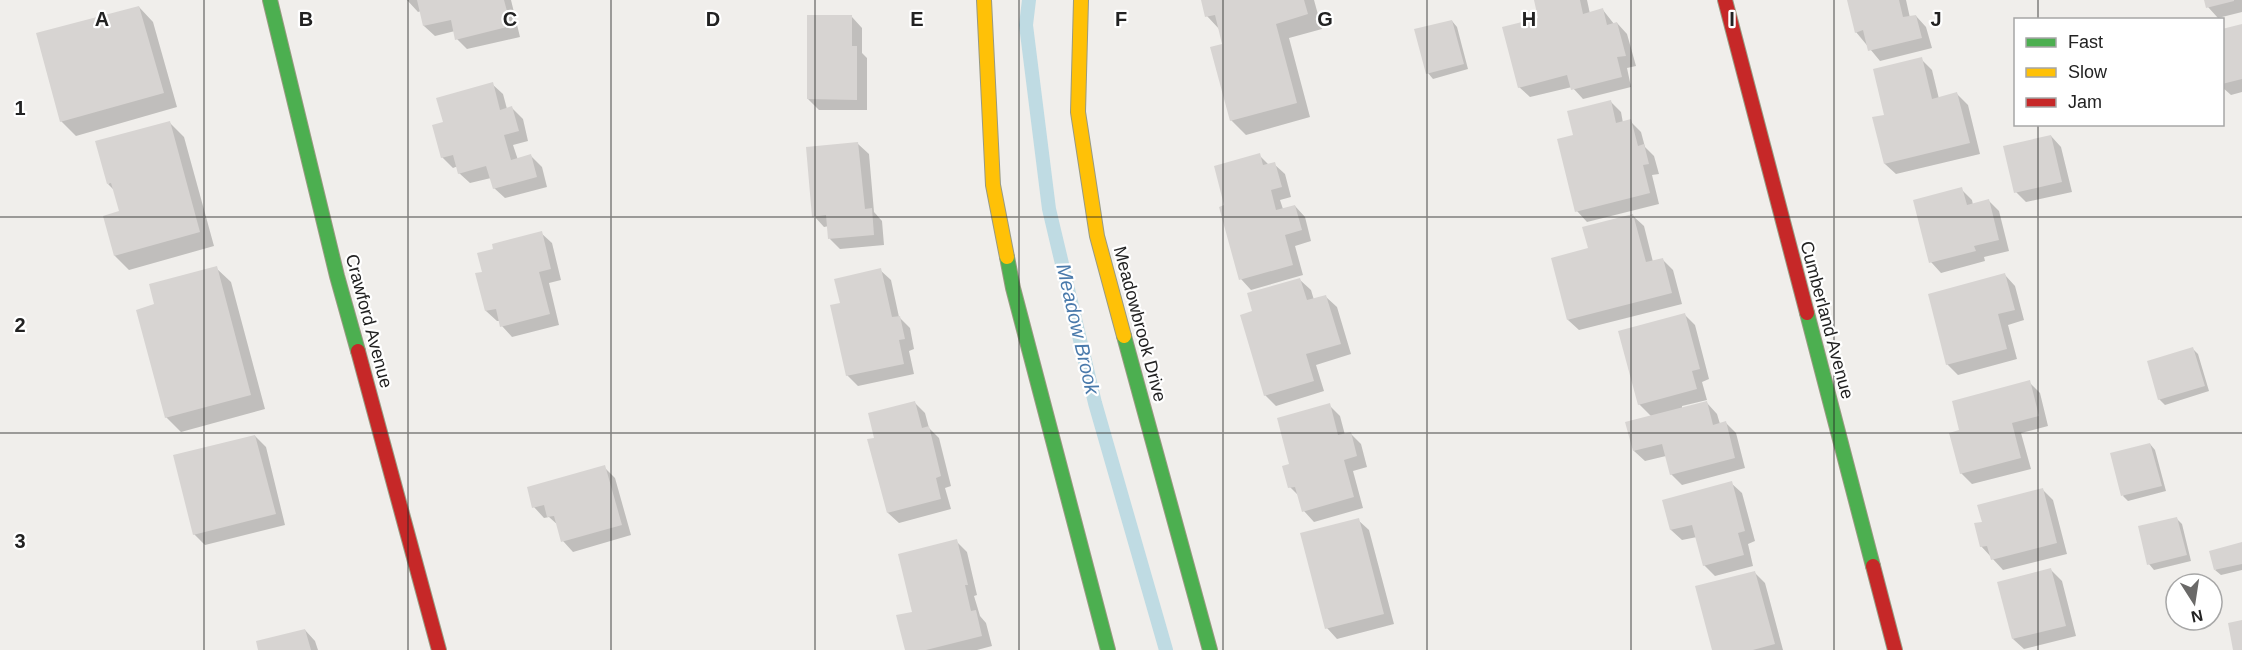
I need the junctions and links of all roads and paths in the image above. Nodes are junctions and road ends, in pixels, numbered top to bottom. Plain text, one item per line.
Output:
1 (270, 0) edge
2 (984, 0) edge
3 (1082, 0) edge
4 (1725, 0) edge
5 (439, 650) edge
6 (1108, 650) edge
7 (1210, 650) edge
8 (1895, 650) edge

1 - 5 street, Crawford Avenue
2 - 6 street
3 - 7 street, Meadowbrook Drive
4 - 8 street, Cumberland Avenue

